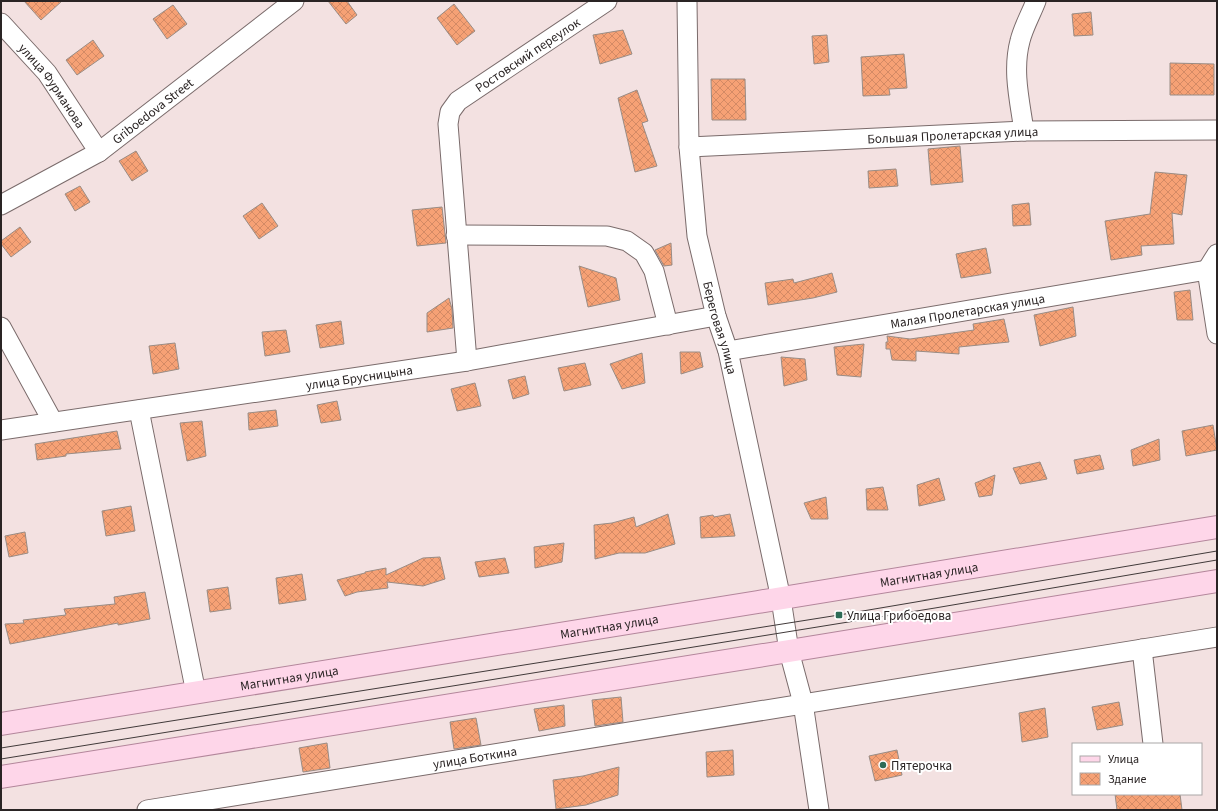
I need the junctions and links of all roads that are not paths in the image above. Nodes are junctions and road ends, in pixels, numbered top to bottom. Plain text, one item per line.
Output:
1 (294, 1) edge
2 (607, 1) edge
3 (687, 1) edge
4 (1036, 1) edge
5 (1, 23) edge
6 (1217, 130) edge
7 (1024, 131) junction
8 (689, 147) junction
9 (99, 152) junction
10 (1, 205) edge
11 (456, 235) junction
12 (1217, 254) edge
13 (1207, 270) junction
14 (716, 316) junction
15 (668, 325) junction
16 (1, 327) edge
17 (1217, 334) edge
18 (728, 351) junction
19 (468, 361) junction
20 (139, 410) junction
21 (53, 422) junction
22 (1, 430) edge
23 (1217, 527) edge
24 (1217, 581) edge
25 (782, 599) junction
26 (1217, 637) edge
27 (1142, 649) junction
28 (789, 651) junction
29 (196, 693) junction
30 (803, 703) junction
31 (1, 724) edge
32 (1153, 743) edge
33 (1, 777) edge
34 (210, 805) edge
35 (146, 810) edge
36 (820, 810) edge

1 - 9 street, Griboedova Street
2 - 11 street, Ростовский переулок
3 - 8 street, Береговая улица
4 - 7 street
5 - 9 street, улица Фурманова
6 - 7 street, Большая Пролетарская улица
7 - 8 street, Большая Пролетарская улица
8 - 14 street, Береговая улица
9 - 10 street, Griboedova Street
11 - 15 street
11 - 19 street
12 - 13 street
13 - 17 street
13 - 18 street, Малая Пролетарская улица
14 - 15 street, улица Брусницына
14 - 18 street, Береговая улица
15 - 19 street, улица Брусницына
16 - 21 street
18 - 25 street, Береговая улица
19 - 20 street, улица Брусницына
20 - 21 street, улица Брусницына
20 - 29 street
21 - 22 street, улица Брусницына
23 - 25 main road, Магнитная улица
24 - 28 main road
25 - 28 street, Береговая улица
25 - 29 main road, Магнитная улица
26 - 27 street, улица Боткина
27 - 30 street, улица Боткина
27 - 32 street
28 - 30 street, Береговая улица
28 - 33 main road
29 - 31 main road, Магнитная улица
30 - 34 street, улица Боткина
30 - 36 street, Береговая улица
34 - 35 street, улица Боткина

